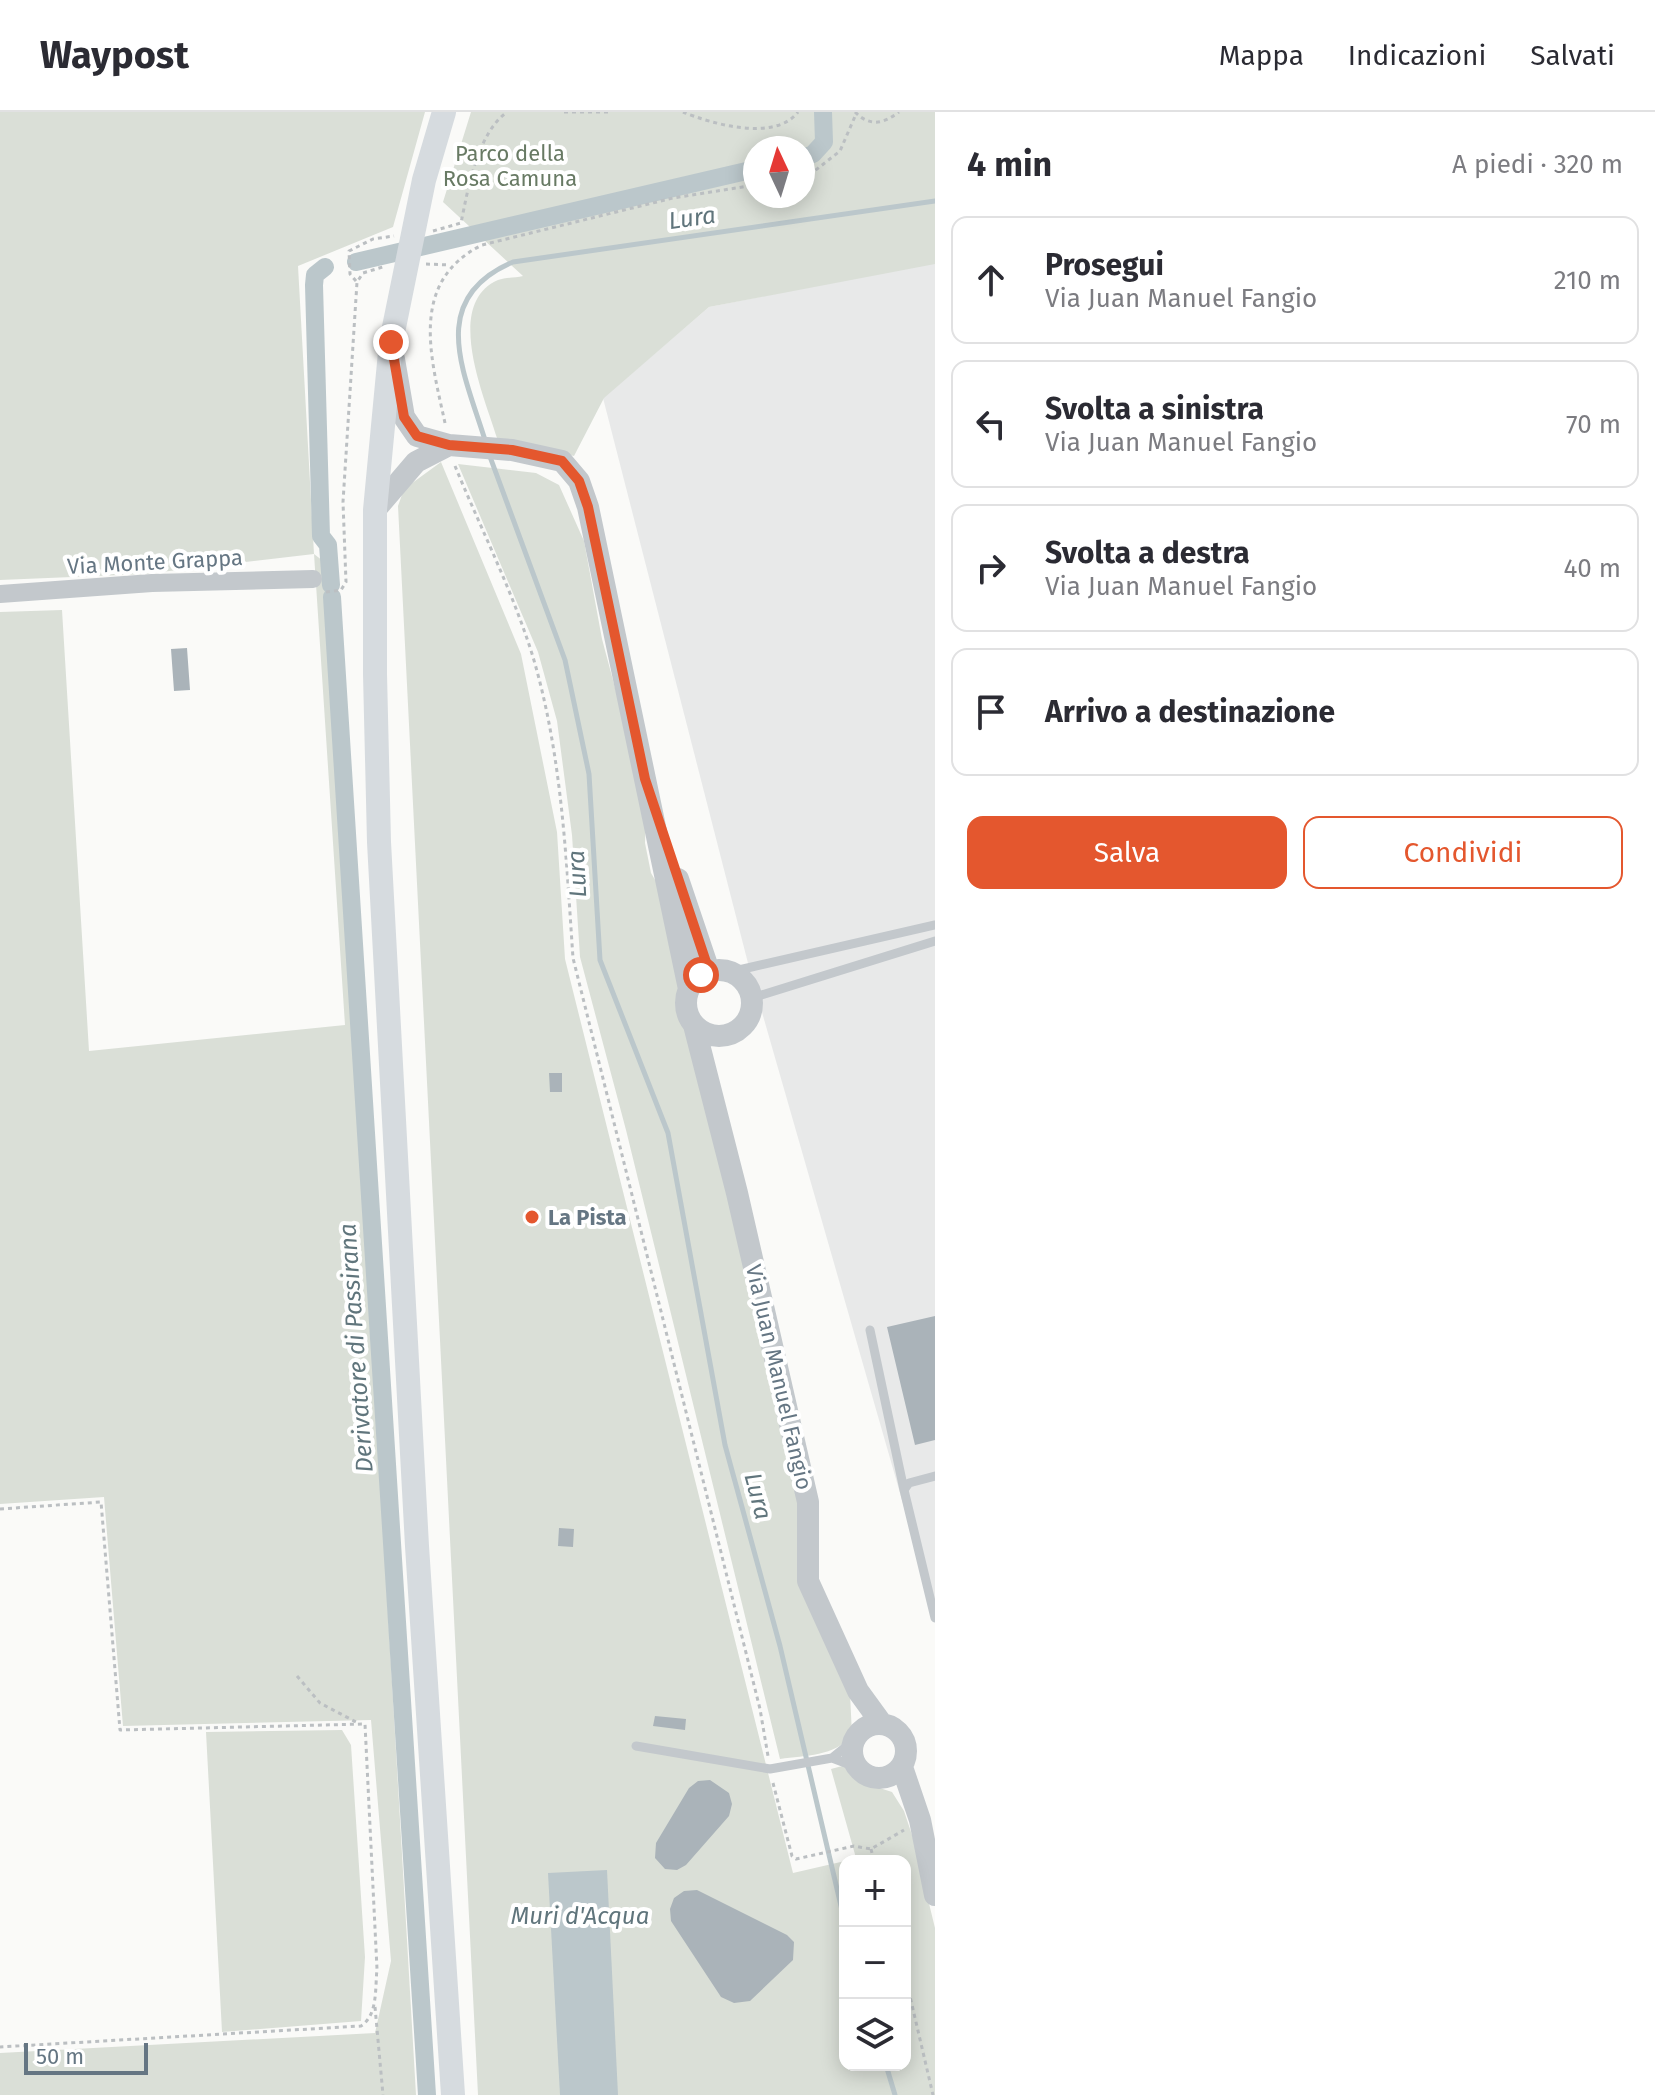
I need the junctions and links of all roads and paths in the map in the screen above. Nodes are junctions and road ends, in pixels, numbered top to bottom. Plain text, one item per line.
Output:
1 (444, 112) edge
2 (564, 112) edge
3 (608, 112) edge
4 (683, 112) edge
5 (798, 112) edge
6 (899, 112) edge
7 (856, 113) edge
8 (815, 171) edge
9 (743, 187) edge
10 (420, 264) dead end
11 (389, 265) dead end
12 (450, 265) junction
13 (391, 342) junction
14 (451, 448) junction
15 (375, 510) junction
16 (319, 585) joint
17 (0, 594) edge
18 (645, 779) junction
19 (935, 925) edge
20 (935, 941) edge
21 (720, 972) junction
22 (689, 989) junction
23 (752, 998) junction
24 (694, 1025) junction
25 (717, 1036) junction
26 (703, 1057) junction
27 (870, 1330) dead end
28 (935, 1476) edge
29 (904, 1490) junction
30 (0, 1509) edge
31 (935, 1618) edge
32 (297, 1676) dead end
33 (858, 1691) junction
34 (365, 1724) junction
35 (882, 1724) junction
36 (855, 1738) junction
37 (636, 1746) dead end
38 (832, 1758) junction
39 (856, 1767) junction
40 (902, 1767) junction
41 (775, 1769) junction
42 (882, 1779) junction
43 (919, 1832) junction
44 (871, 1849) junction
45 (872, 1855) edge
46 (935, 1895) edge
47 (911, 1999) edge
48 (374, 2003) junction
49 (0, 2047) edge
50 (383, 2095) edge
51 (453, 2095) edge
52 (933, 2095) edge

1 - 13 main road
2 - 3 path
4 - 5 path
6 - 7 path
7 - 8 path
9 - 12 path
10 - 12 path
11 - 16 path
12 - 14 path
13 - 14 street, Via Juan Manuel Fangio
13 - 15 main road
14 - 15 street
14 - 18 street, Via Juan Manuel Fangio
14 - 41 path
15 - 51 main road
16 - 17 street, Via Monte Grappa
18 - 21 street, Via Juan Manuel Fangio
18 - 22 street, Via Juan Manuel Fangio
19 - 21 lane
20 - 23 lane
21 - 22 street
21 - 23 street, Via Juan Manuel Fangio
22 - 24 street, Via Juan Manuel Fangio
23 - 25 street
24 - 25 street
24 - 26 street, Via Juan Manuel Fangio
25 - 26 street
26 - 33 street, Via Juan Manuel Fangio
27 - 29 lane
28 - 29 lane
29 - 31 lane
30 - 34 path
32 - 34 path
33 - 35 street, Via Juan Manuel Fangio
33 - 36 street, Via Juan Manuel Fangio
34 - 48 path
35 - 36 street
35 - 40 street
36 - 38 lane
36 - 39 street
37 - 41 lane
38 - 39 lane
38 - 41 lane
39 - 42 street
40 - 42 street
40 - 43 street
41 - 44 path
42 - 43 street
43 - 44 path
43 - 46 street
44 - 45 path
47 - 52 path
48 - 49 path
48 - 50 path

